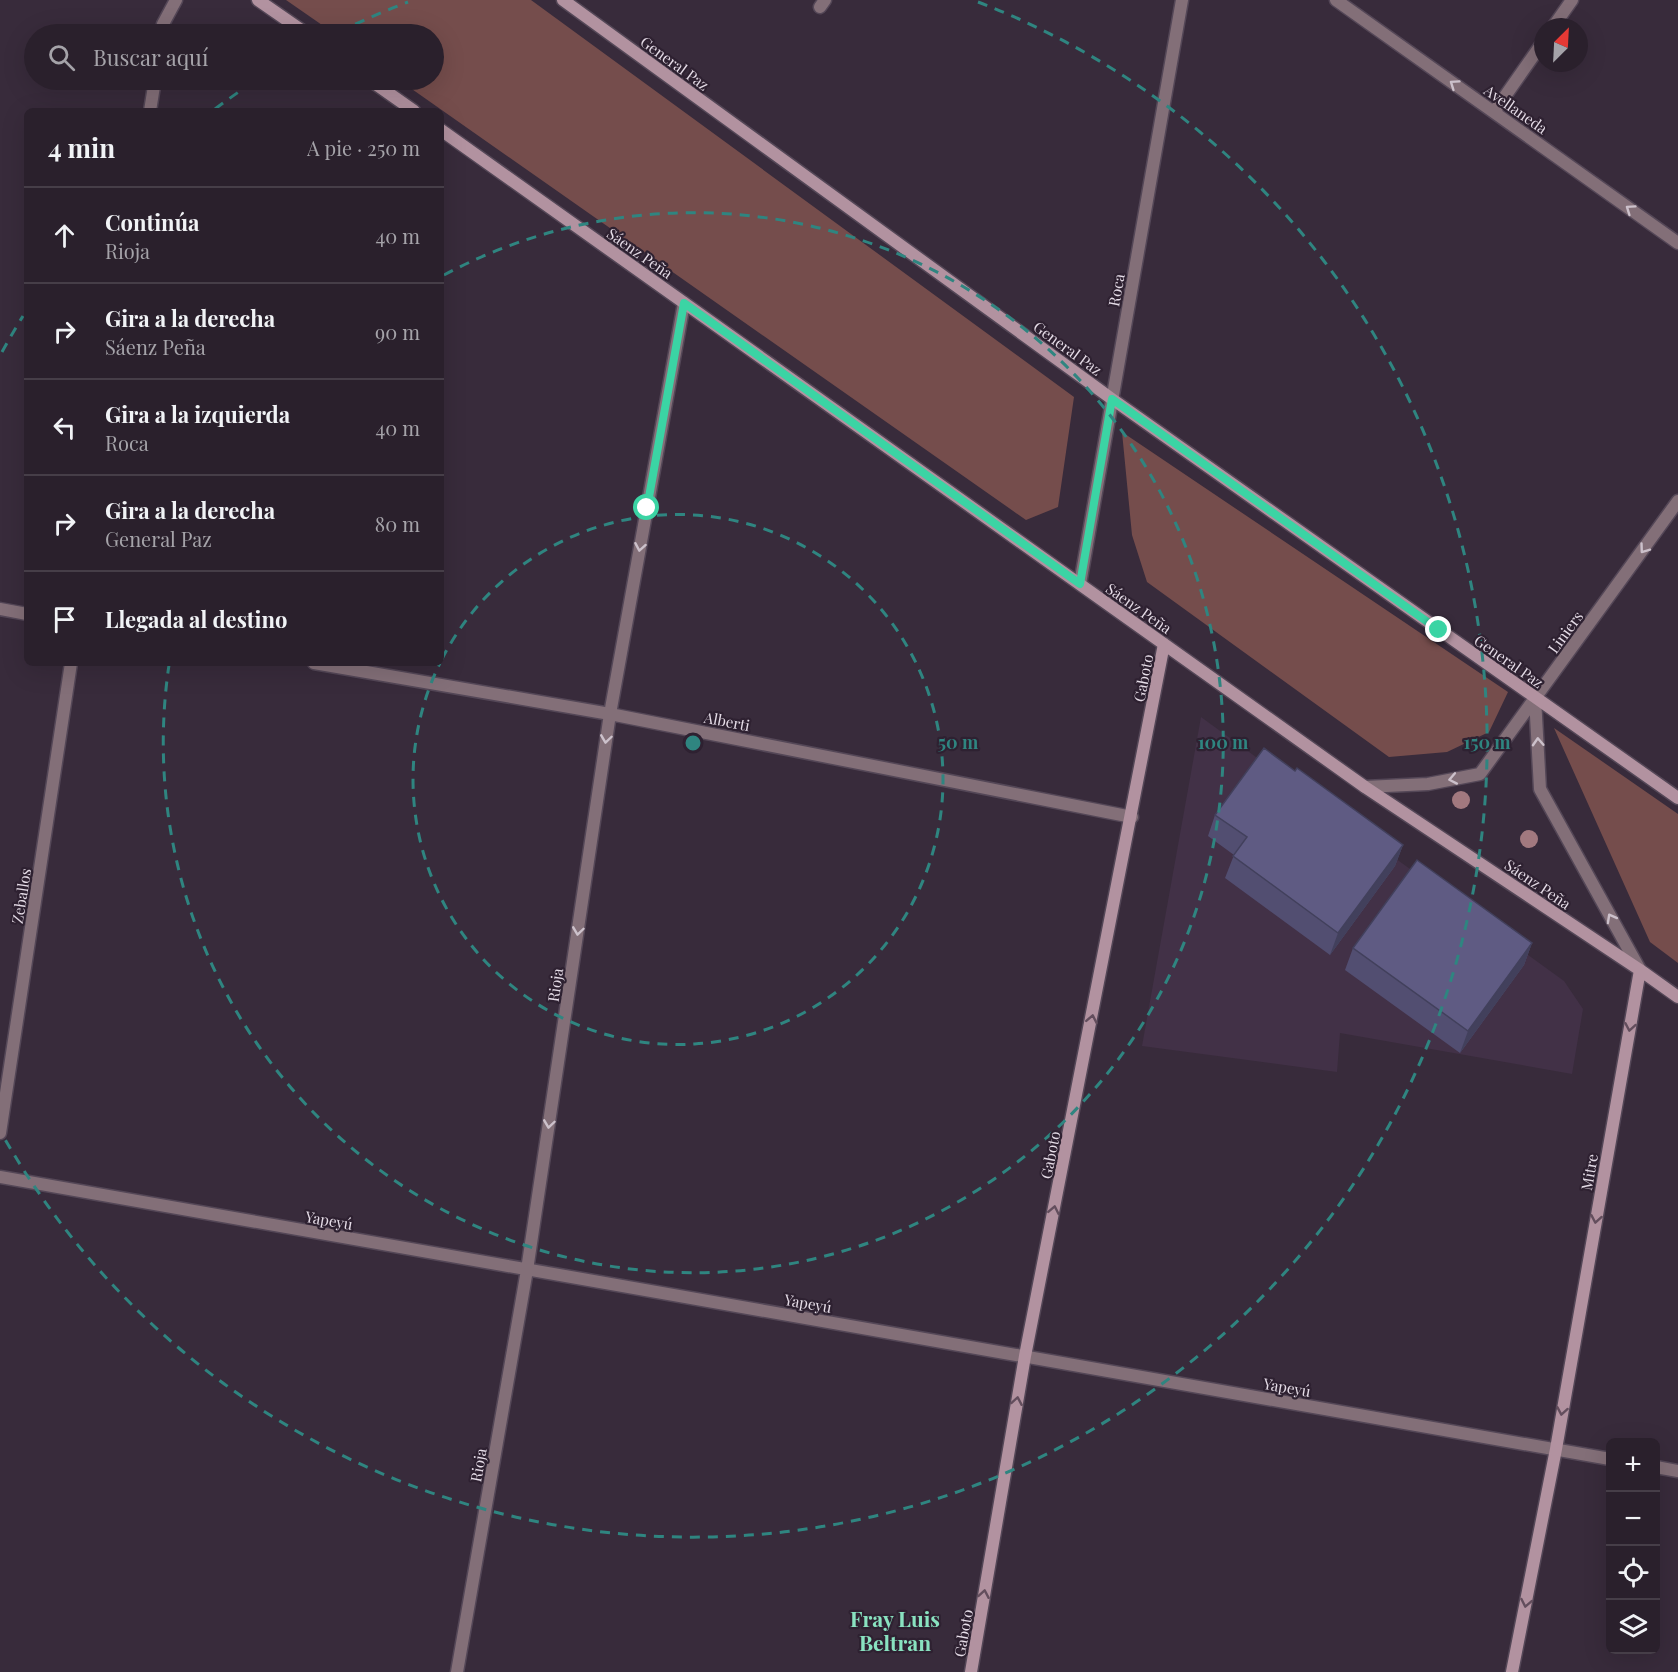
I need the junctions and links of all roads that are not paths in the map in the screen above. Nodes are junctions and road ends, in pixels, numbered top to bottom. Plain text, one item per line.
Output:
1 (176, 0) edge
2 (258, 0) edge
3 (563, 0) edge
4 (1182, 0) edge
5 (1336, 0) edge
6 (1572, 0) edge
7 (1559, 18) edge
8 (163, 24) edge
9 (292, 24) edge
10 (1534, 55) edge
11 (153, 90) edge
12 (384, 90) edge
13 (150, 108) edge
14 (410, 108) edge
15 (1494, 112) junction
16 (444, 132) edge
17 (1678, 243) edge
18 (684, 303) junction
19 (1112, 399) junction
20 (1678, 501) edge
21 (1080, 584) junction
22 (0, 609) edge
23 (24, 613) edge
24 (1164, 644) junction
25 (71, 666) edge
26 (331, 666) edge
27 (1535, 698) junction
28 (610, 714) junction
29 (1365, 788) junction
30 (1678, 798) edge
31 (1132, 817) junction
32 (1640, 970) junction
33 (1678, 997) edge
34 (0, 1133) edge
35 (0, 1177) edge
36 (527, 1270) junction
37 (1025, 1356) junction
38 (1556, 1449) junction
39 (1606, 1458) edge
40 (1660, 1468) edge
41 (1678, 1471) edge
42 (457, 1672) edge
43 (971, 1672) edge
44 (1512, 1672) edge

1 - 8 street
2 - 9 street
3 - 19 street, General Paz
4 - 19 street, Roca
15 -> 5 street, Avellaneda
6 - 7 street
10 - 15 street
11 - 13 street
12 - 14 street
17 -> 15 street, Avellaneda
16 - 18 street, Sáenz Peña
18 - 21 street, Sáenz Peña
18 -> 28 street, Rioja
19 - 21 street, Roca
19 - 27 street, General Paz
20 -> 27 street, Liniers
21 - 24 street, Sáenz Peña
22 - 23 street
24 - 29 street, Sáenz Peña
24 - 31 street, Gaboto
25 - 34 street, Zeballos
26 - 28 street, Alberti
27 -> 29 street, Liniers
27 - 30 street, General Paz
32 -> 27 street
28 - 31 street, Alberti
28 -> 36 street, Rioja
29 - 32 street, Sáenz Peña
37 -> 31 street, Gaboto
32 - 33 street, Sáenz Peña
32 -> 38 street, Mitre
35 - 36 street, Yapeyú
36 - 37 street, Yapeyú
36 - 42 street, Rioja
37 - 38 street, Yapeyú
43 -> 37 street, Gaboto
38 - 39 street, Yapeyú
38 -> 44 street, Mitre
40 - 41 street

